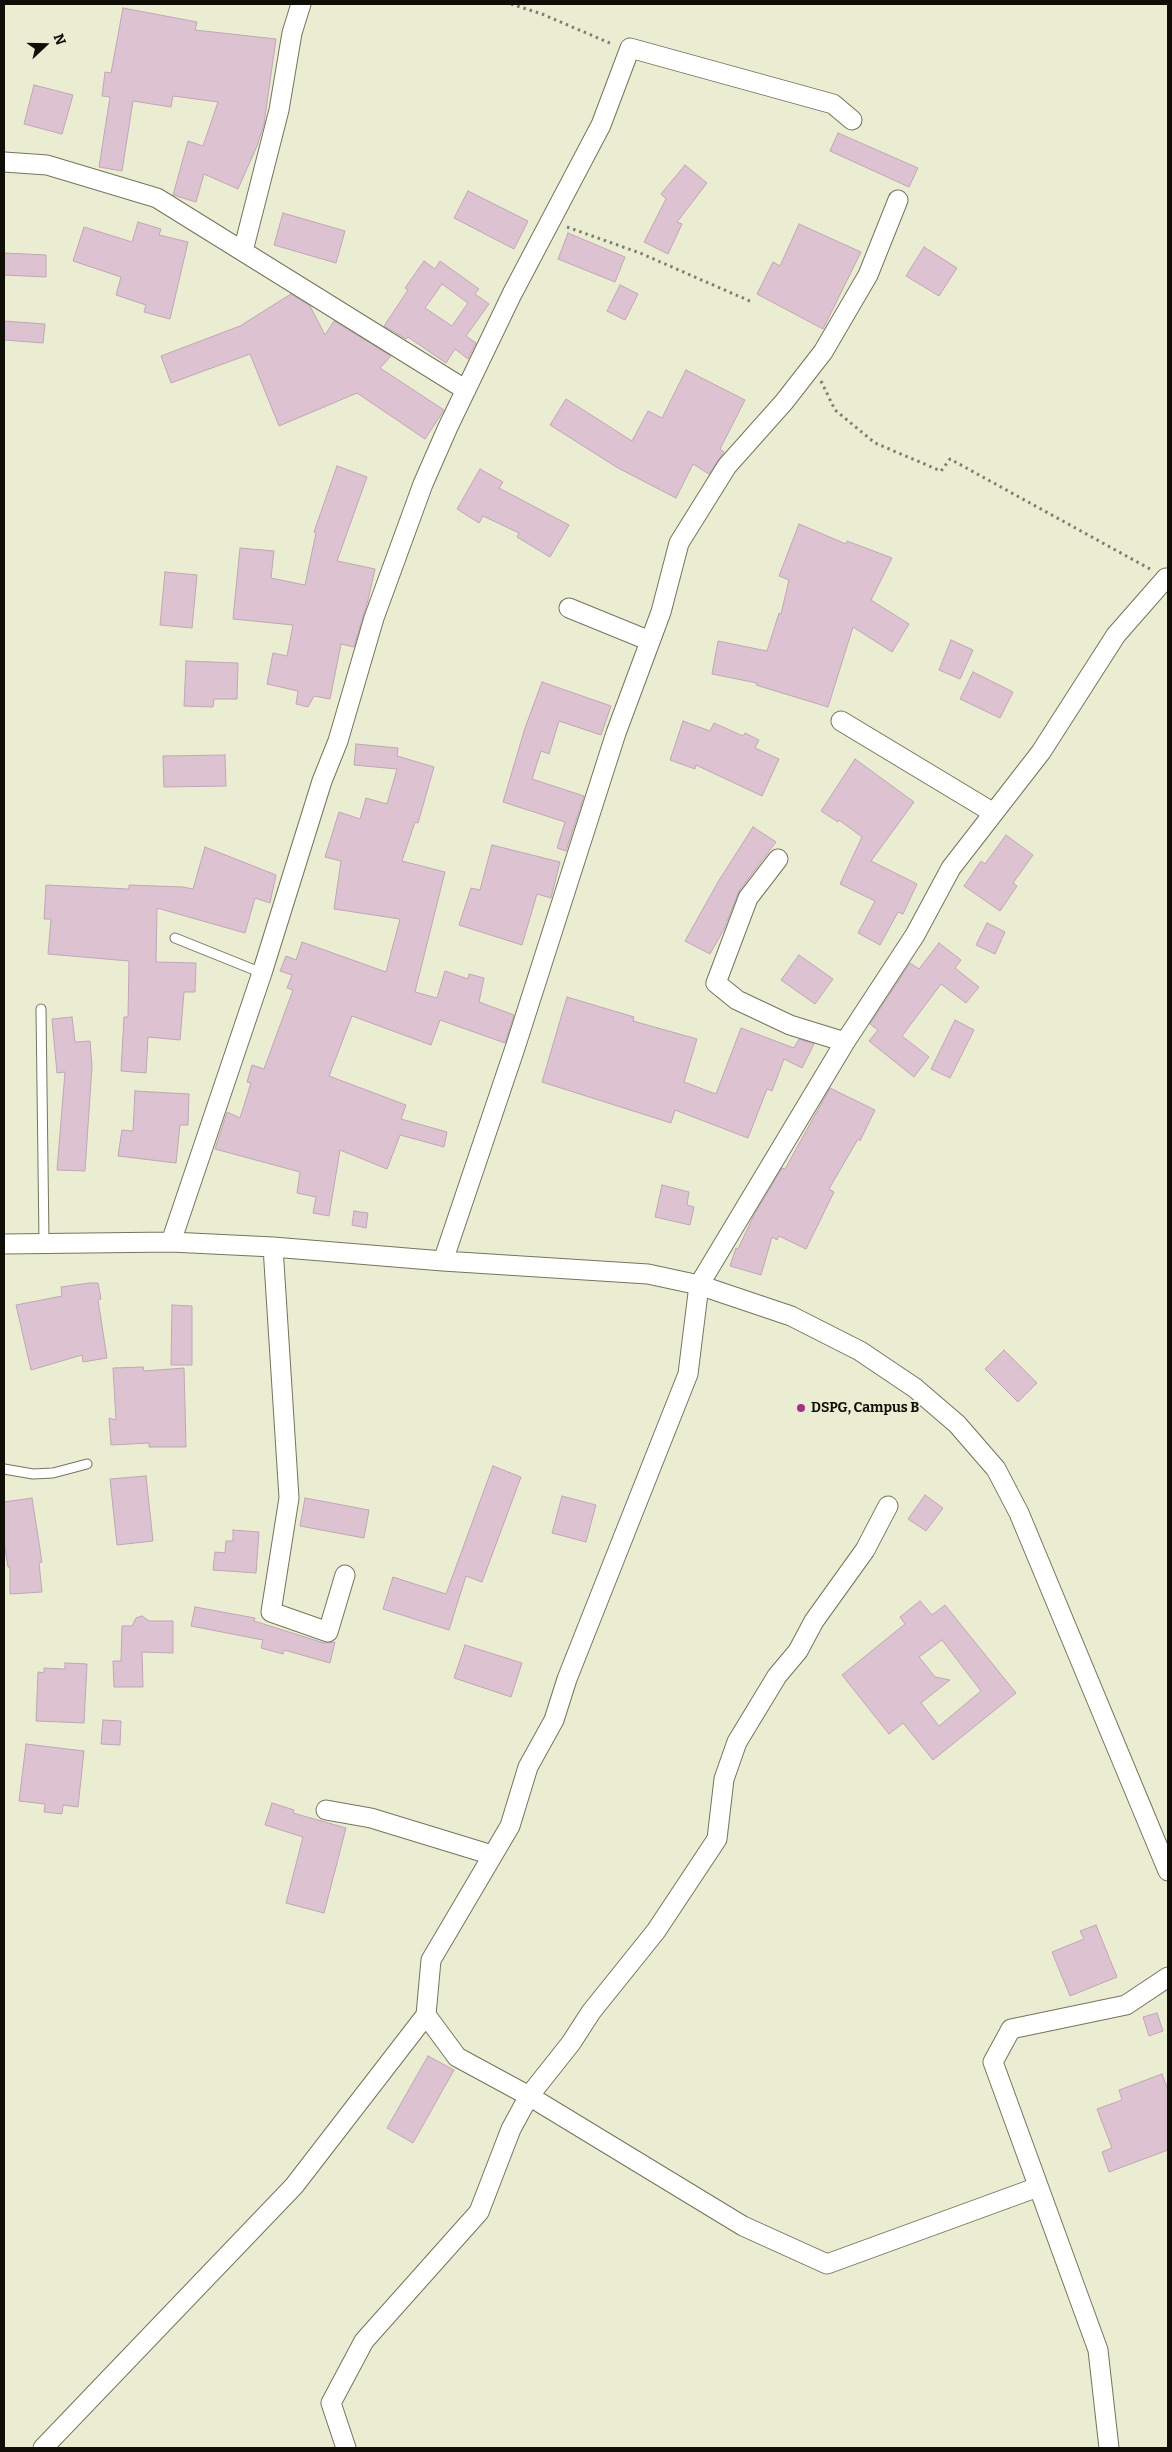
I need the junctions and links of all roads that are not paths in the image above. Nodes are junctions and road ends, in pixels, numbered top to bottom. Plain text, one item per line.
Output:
1 (301, 4) edge
2 (852, 120) dead end
3 (4, 162) edge
4 (898, 200) dead end
5 (243, 251) junction
6 (466, 390) junction
7 (1167, 578) edge
8 (569, 608) dead end
9 (650, 641) junction
10 (841, 721) dead end
11 (992, 812) junction
12 (778, 859) dead end
13 (175, 938) dead end
14 (262, 973) junction
15 (41, 1009) dead end
16 (845, 1042) junction
17 (44, 1242) junction
18 (171, 1242) junction
19 (4, 1244) edge
20 (273, 1247) junction
21 (443, 1261) junction
22 (699, 1286) junction
23 (87, 1464) dead end
24 (4, 1469) edge
25 (888, 1506) dead end
26 (346, 1575) dead end
27 (326, 1810) dead end
28 (1160, 1828) edge
29 (492, 1855) junction
30 (1168, 1871) edge
31 (1168, 1977) edge
32 (426, 2014) junction
33 (529, 2096) junction
34 (1038, 2187) junction
35 (43, 2448) edge
36 (346, 2448) edge
37 (1109, 2448) edge

1 - 5 street
2 - 6 street
3 - 5 street
4 - 9 street
5 - 6 street
6 - 14 street
7 - 11 street
8 - 9 street
9 - 21 street
10 - 11 street
11 - 16 street
12 - 16 street
13 - 14 lane
14 - 18 street
15 - 17 lane
16 - 22 street
17 - 18 street
17 - 19 street
18 - 20 street
20 - 21 street
20 - 26 street
21 - 22 street
22 - 28 street
22 - 29 street
23 - 24 lane
25 - 33 street
27 - 29 street
28 - 30 street
29 - 32 street
31 - 34 street
32 - 33 street
32 - 35 street
33 - 34 street
33 - 36 street
34 - 37 street

